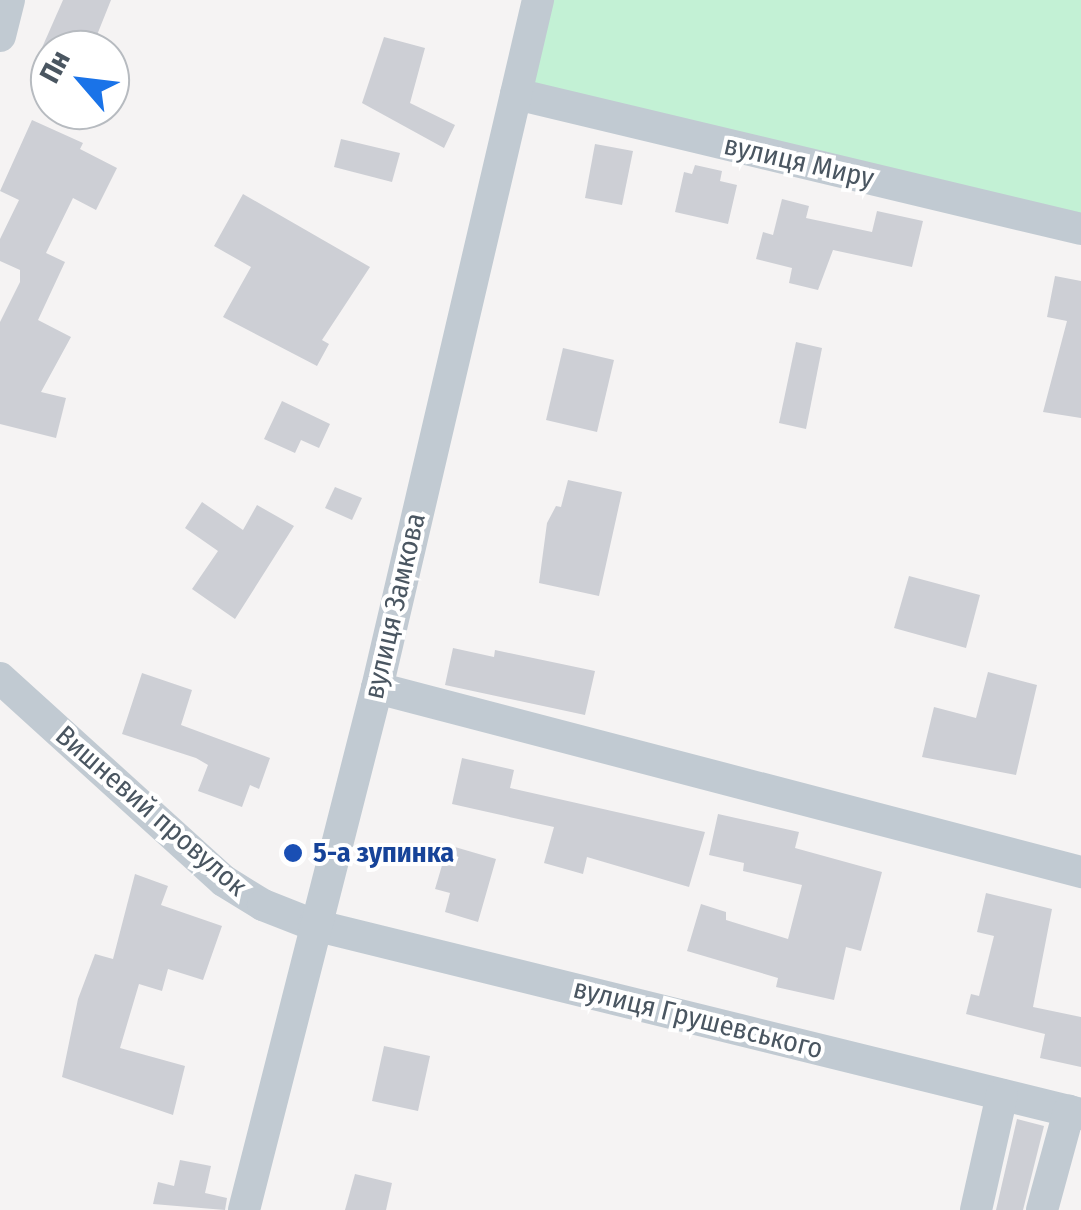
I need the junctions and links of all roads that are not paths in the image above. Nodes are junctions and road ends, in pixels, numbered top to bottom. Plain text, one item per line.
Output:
1 (9, 0) edge
2 (538, 0) edge
3 (0, 36) edge
4 (516, 94) junction
5 (1081, 229) edge
6 (0, 678) edge
7 (377, 688) junction
8 (1081, 872) edge
9 (314, 924) junction
10 (1002, 1095) junction
11 (1075, 1113) edge
12 (967, 1207) edge
13 (244, 1210) edge
14 (1042, 1210) edge

1 - 3 street
2 - 4 street, вулиця Замкова
4 - 5 street, вулиця Миру
4 - 7 street, вулиця Замкова
6 - 9 street, Вишневий провулок
7 - 8 street
7 - 9 street, вулиця Замкова
9 - 10 street, вулиця Грушевського
9 - 13 street, вулиця Замкова
10 - 11 street, вулиця Грушевського
10 - 12 street
11 - 14 street

